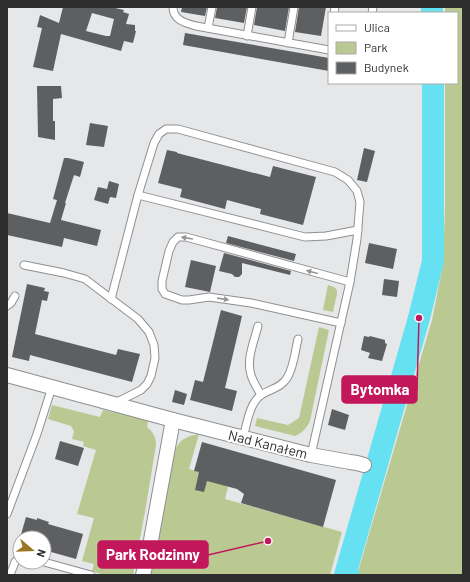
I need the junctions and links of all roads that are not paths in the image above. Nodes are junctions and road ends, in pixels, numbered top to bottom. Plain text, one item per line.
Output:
1 (173, 7) edge
2 (212, 7) edge
3 (252, 7) edge
4 (294, 7) edge
5 (208, 28) junction
6 (248, 36) junction
7 (288, 43) junction
8 (328, 50) edge
9 (138, 195) junction
10 (358, 230) junction
11 (24, 265) dead end
12 (350, 282) junction
13 (15, 296) dead end
14 (111, 299) junction
15 (7, 306) edge
16 (341, 323) junction
17 (258, 326) dead end
18 (298, 339) dead end
19 (7, 375) edge
20 (52, 387) junction
21 (261, 396) junction
22 (114, 404) junction
23 (173, 420) junction
24 (243, 438) junction
25 (311, 455) junction
26 (364, 465) dead end
27 (10, 498) edge
28 (7, 514) edge
29 (52, 564) edge
30 (91, 575) edge
31 (143, 575) edge

1 - 5 lane
2 - 5 lane
3 - 6 lane
4 - 7 lane
5 - 6 lane
6 - 7 lane
7 - 8 lane
9 - 10 lane
9 - 10 lane
9 - 14 lane
10 - 12 lane
11 - 14 lane
12 - 16 lane
12 -> 16 lane
13 - 15 lane
14 - 22 lane
16 - 25 lane
17 - 21 lane
18 - 21 lane
19 - 20 street, Nad Kanałem
20 - 22 street, Nad Kanałem
20 - 27 lane
21 - 24 lane
22 - 23 street, Nad Kanałem
23 - 24 street, Nad Kanałem
23 - 31 street
24 - 25 street, Nad Kanałem
25 - 26 street, Nad Kanałem
27 - 28 lane
29 - 30 lane

